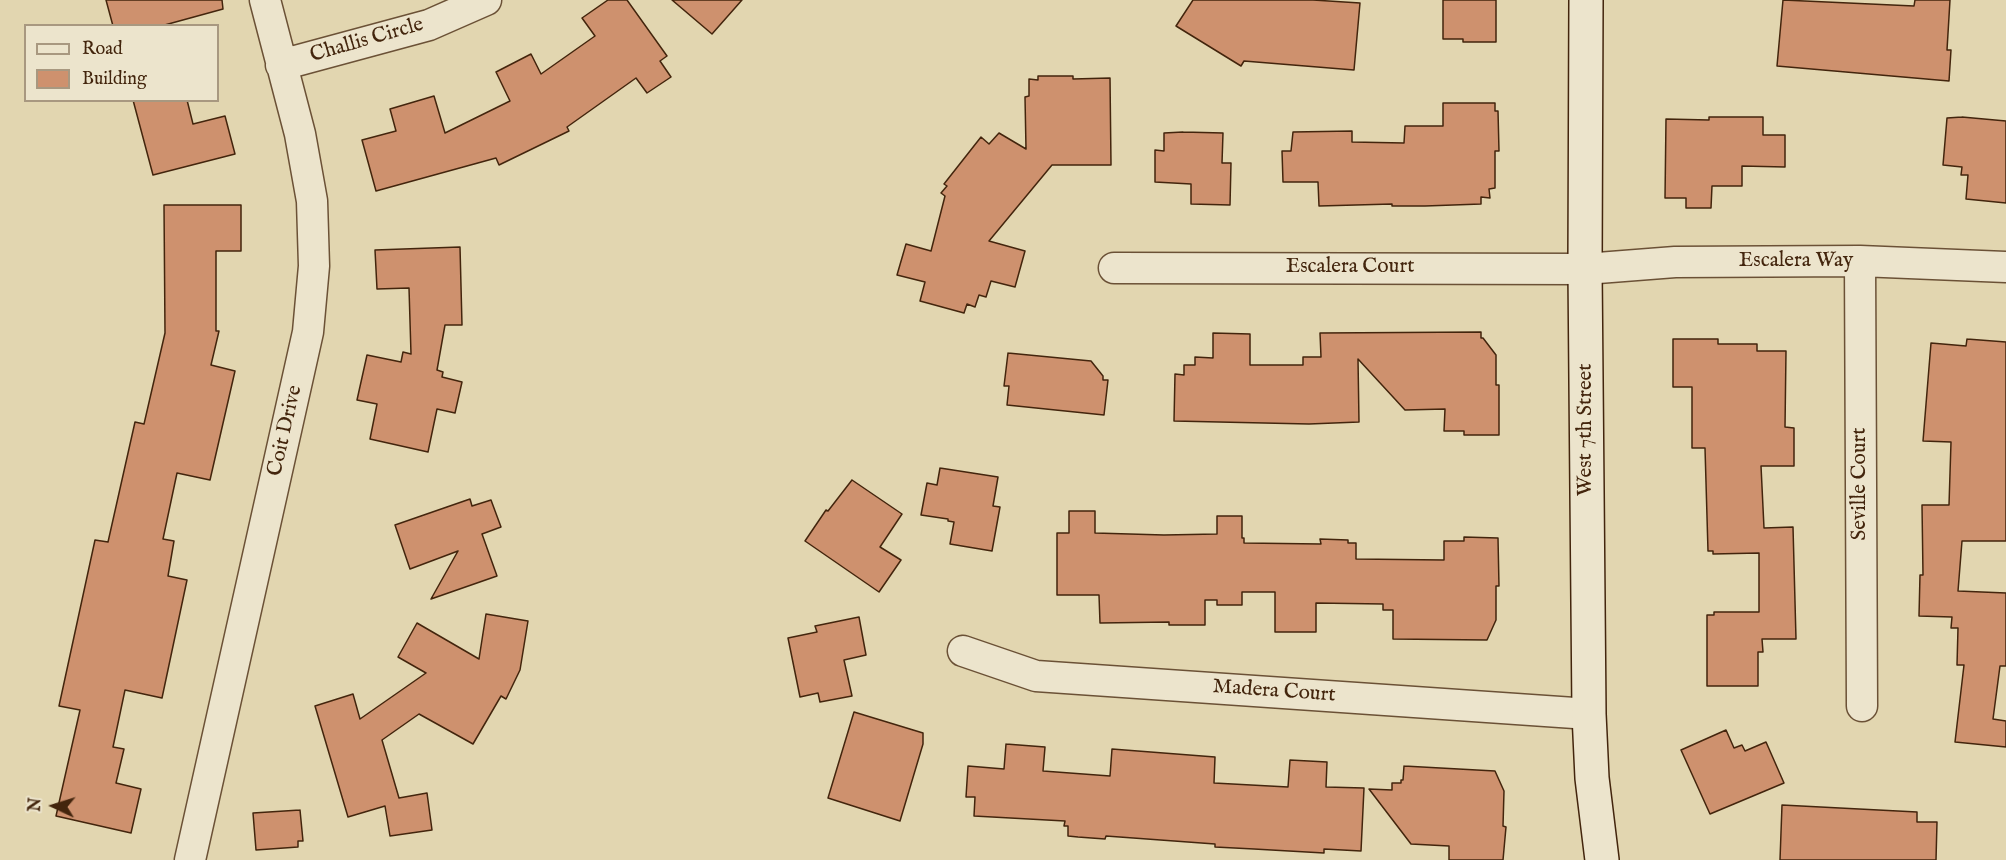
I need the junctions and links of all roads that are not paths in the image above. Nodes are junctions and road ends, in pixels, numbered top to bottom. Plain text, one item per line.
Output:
1 (265, 0) edge
2 (486, 0) edge
3 (1586, 0) edge
4 (281, 65) junction
5 (1860, 261) junction
6 (2006, 267) edge
7 (1114, 268) dead end
8 (1585, 269) junction
9 (963, 651) dead end
10 (1862, 706) dead end
11 (1589, 714) junction
12 (190, 860) edge
13 (1602, 860) edge

1 - 4 street, Coit Drive
2 - 4 street, Challis Circle
3 - 8 main road, West 7th Street
4 - 12 street, Coit Drive
5 - 6 street, Escalera Way
5 - 8 street, Escalera Way
5 - 10 street, Seville Court
7 - 8 street, Escalera Court
8 - 11 main road, West 7th Street
9 - 11 street, Madera Court
11 - 13 main road, West 7th Street

